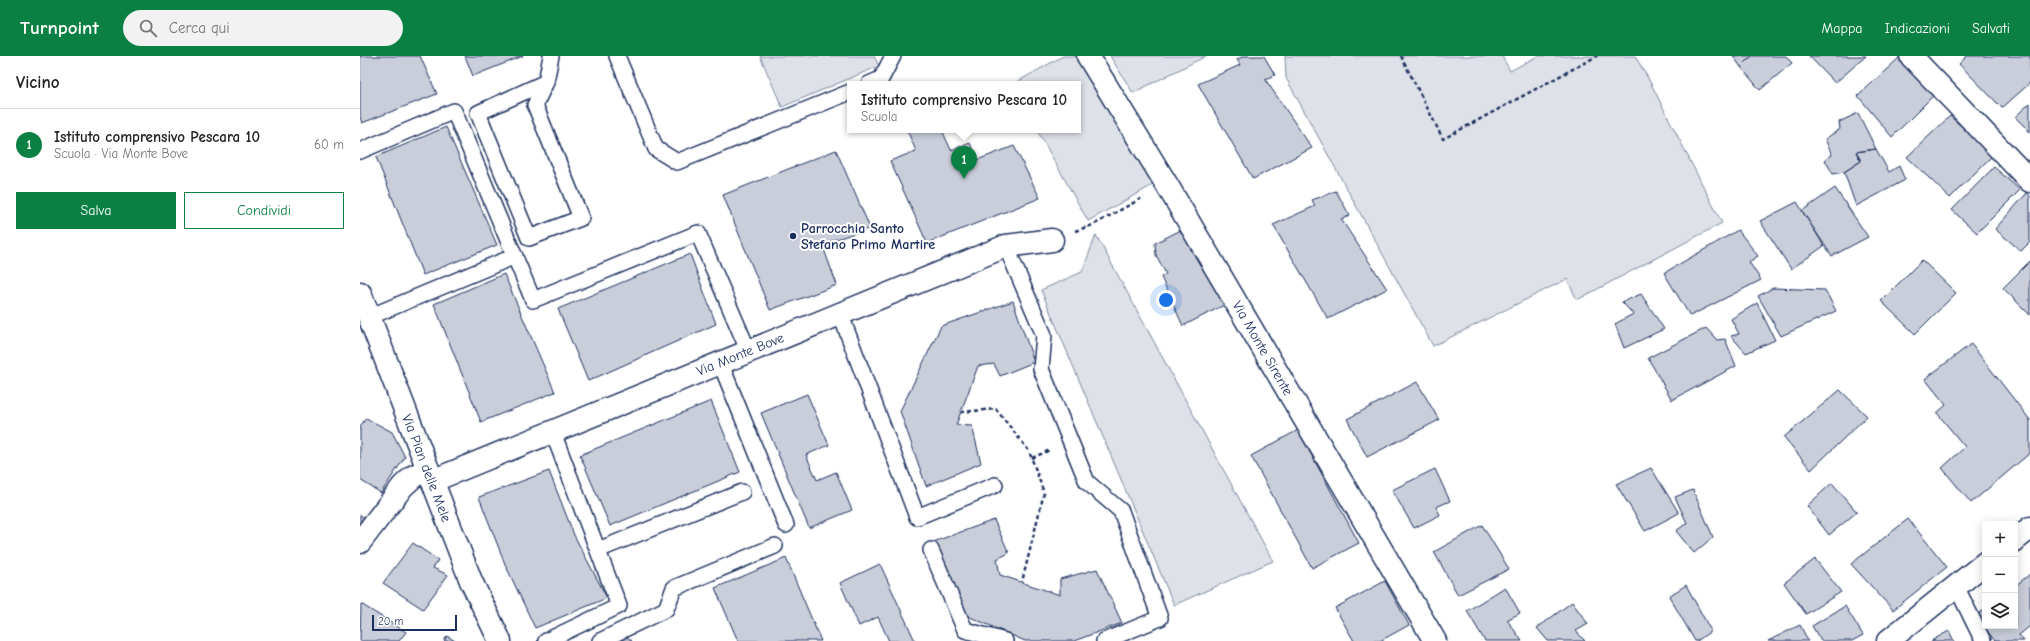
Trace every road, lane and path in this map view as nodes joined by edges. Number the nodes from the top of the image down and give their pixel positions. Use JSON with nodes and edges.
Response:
{"nodes":[{"id":1,"x":551,"y":56,"type":"edge"},
{"id":2,"x":617,"y":56,"type":"edge"},
{"id":3,"x":893,"y":56,"type":"edge"},
{"id":4,"x":1088,"y":56,"type":"edge"},
{"id":5,"x":1401,"y":56,"type":"edge"},
{"id":6,"x":1597,"y":56,"type":"edge"},
{"id":7,"x":1911,"y":56,"type":"edge"},
{"id":8,"x":876,"y":81,"type":"edge"},
{"id":9,"x":546,"y":82,"type":"junction"},
{"id":10,"x":847,"y":93,"type":"edge"},
{"id":11,"x":360,"y":151,"type":"edge"},
{"id":12,"x":2030,"y":181,"type":"edge"},
{"id":13,"x":1167,"y":185,"type":"junction"},
{"id":14,"x":1052,"y":240,"type":"joint"},
{"id":15,"x":1006,"y":246,"type":"junction"},
{"id":16,"x":515,"y":256,"type":"junction"},
{"id":17,"x":360,"y":293,"type":"edge"},
{"id":18,"x":840,"y":313,"type":"junction"},
{"id":19,"x":369,"y":317,"type":"junction"},
{"id":20,"x":748,"y":350,"type":"junction"},
{"id":21,"x":720,"y":362,"type":"junction"},
{"id":22,"x":961,"y":412,"type":"dead end"},
{"id":23,"x":552,"y":430,"type":"junction"},
{"id":24,"x":430,"y":475,"type":"junction"},
{"id":25,"x":995,"y":485,"type":"dead end"},
{"id":26,"x":742,"y":492,"type":"dead end"},
{"id":27,"x":786,"y":525,"type":"dead end"},
{"id":28,"x":2030,"y":528,"type":"edge"},
{"id":29,"x":2018,"y":538,"type":"edge"},
{"id":30,"x":360,"y":542,"type":"edge"},
{"id":31,"x":775,"y":546,"type":"dead end"},
{"id":32,"x":598,"y":550,"type":"junction"},
{"id":33,"x":931,"y":550,"type":"dead end"},
{"id":34,"x":1982,"y":565,"type":"edge"},
{"id":35,"x":1022,"y":582,"type":"dead end"},
{"id":36,"x":1956,"y":586,"type":"junction"},
{"id":37,"x":500,"y":641,"type":"edge"},
{"id":38,"x":546,"y":641,"type":"edge"},
{"id":39,"x":600,"y":641,"type":"edge"},
{"id":40,"x":1005,"y":641,"type":"edge"},
{"id":41,"x":1104,"y":641,"type":"edge"},
{"id":42,"x":1435,"y":641,"type":"edge"},
{"id":43,"x":1888,"y":641,"type":"edge"},
{"id":44,"x":1983,"y":641,"type":"edge"}],
"edges":[{"from":1,"to":9,"type":"lane"},
{"from":2,"to":10,"type":"lane"},
{"from":3,"to":8,"type":"lane"},
{"from":4,"to":13,"type":"street","name":"Via Monte Sirente"},
{"from":5,"to":6,"type":"path"},
{"from":7,"to":12,"type":"street"},
{"from":9,"to":9,"type":"lane"},
{"from":11,"to":16,"type":"lane"},
{"from":13,"to":14,"type":"path"},
{"from":13,"to":42,"type":"street","name":"Via Monte Sirente"},
{"from":14,"to":15,"type":"street","name":"Via Monte Bove"},
{"from":15,"to":18,"type":"street","name":"Via Monte Bove"},
{"from":15,"to":41,"type":"lane"},
{"from":16,"to":19,"type":"lane"},
{"from":16,"to":20,"type":"lane"},
{"from":17,"to":19,"type":"street","name":"Via Pian delle Mele"},
{"from":18,"to":20,"type":"street","name":"Via Monte Bove"},
{"from":18,"to":25,"type":"lane"},
{"from":19,"to":24,"type":"street","name":"Via Pian delle Mele"},
{"from":20,"to":21,"type":"street","name":"Via Monte Bove"},
{"from":21,"to":23,"type":"street","name":"Via Monte Bove"},
{"from":21,"to":27,"type":"lane"},
{"from":22,"to":35,"type":"path"},
{"from":23,"to":24,"type":"street","name":"Via Monte Bove"},
{"from":23,"to":32,"type":"lane"},
{"from":24,"to":30,"type":"street","name":"Via Monte Bove"},
{"from":24,"to":37,"type":"street","name":"Via Pian delle Mele"},
{"from":26,"to":32,"type":"lane"},
{"from":28,"to":29,"type":"street"},
{"from":31,"to":39,"type":"lane"},
{"from":32,"to":38,"type":"lane"},
{"from":33,"to":40,"type":"lane"},
{"from":34,"to":36,"type":"street"},
{"from":36,"to":43,"type":"street"},
{"from":36,"to":44,"type":"lane"}]}
